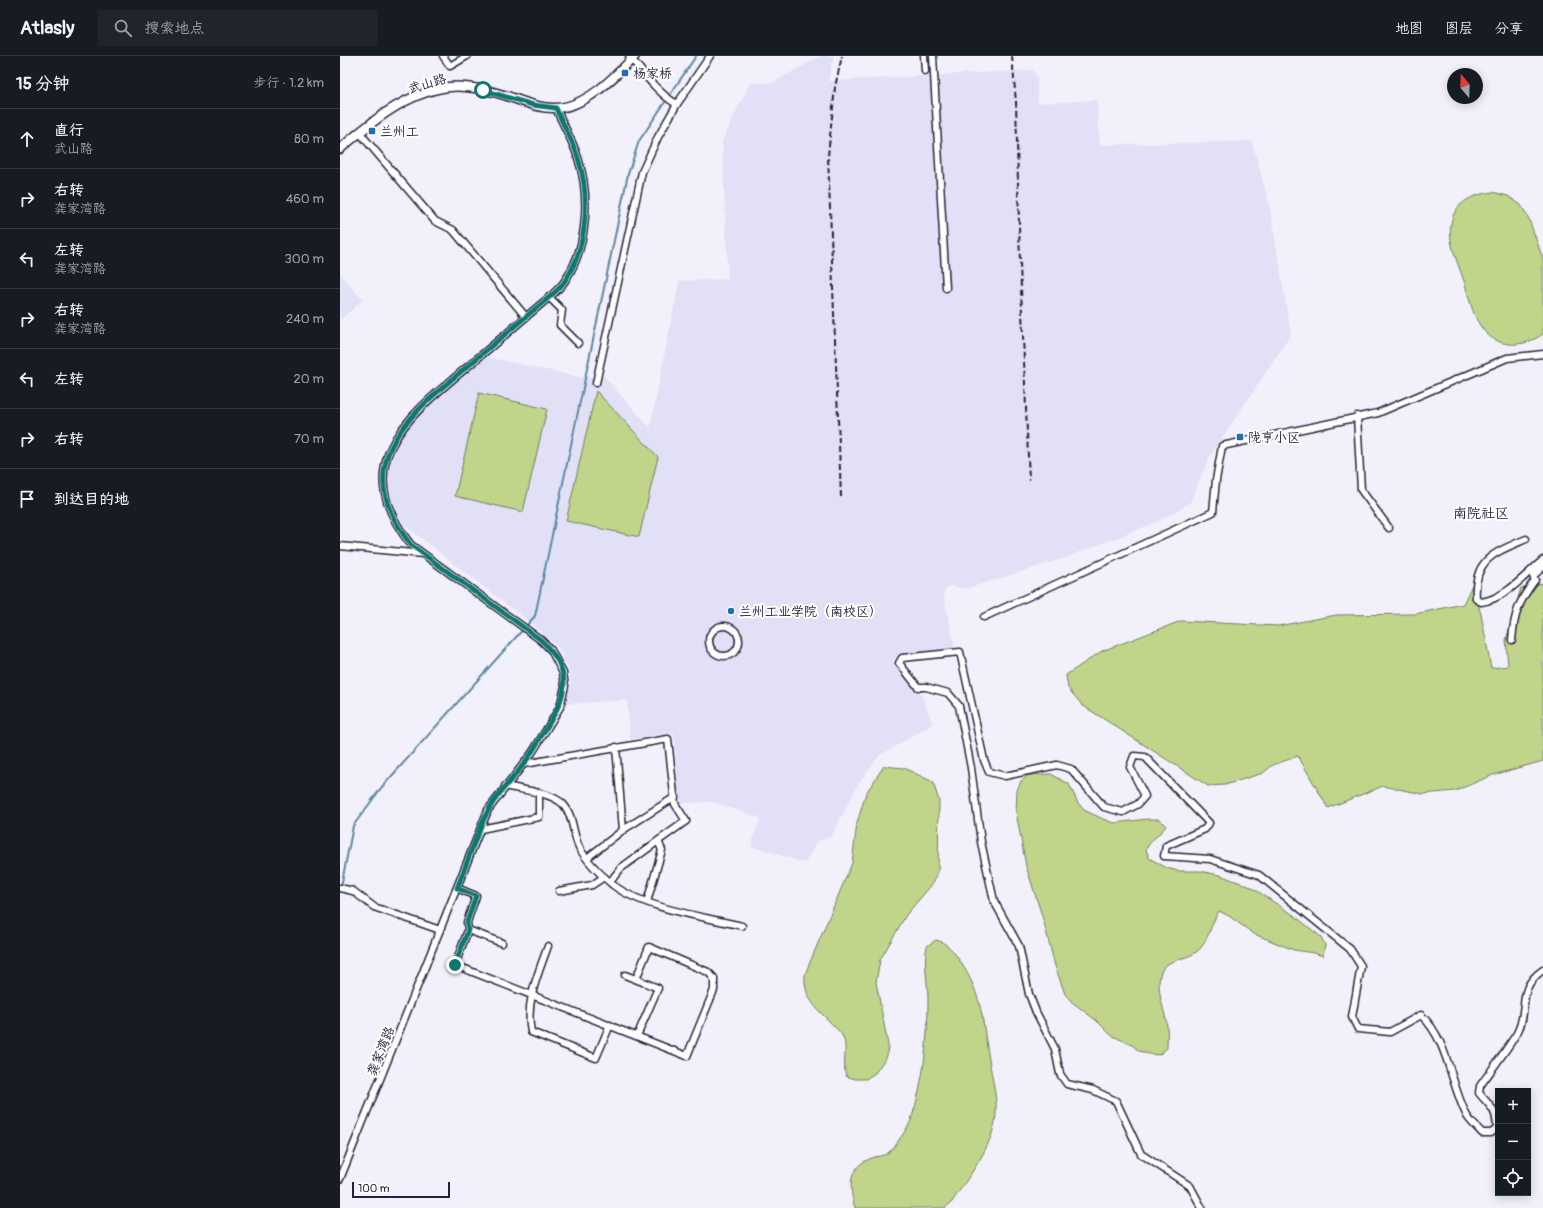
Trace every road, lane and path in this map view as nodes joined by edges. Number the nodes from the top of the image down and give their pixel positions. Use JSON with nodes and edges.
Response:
{"nodes":[{"id":1,"x":443,"y":56,"type":"edge"},
{"id":2,"x":467,"y":56,"type":"edge"},
{"id":3,"x":710,"y":56,"type":"edge"},
{"id":4,"x":924,"y":56,"type":"edge"},
{"id":5,"x":933,"y":56,"type":"edge"},
{"id":6,"x":632,"y":57,"type":"edge"},
{"id":7,"x":925,"y":71,"type":"dead end"},
{"id":8,"x":675,"y":102,"type":"junction"},
{"id":9,"x":556,"y":108,"type":"junction"},
{"id":10,"x":359,"y":132,"type":"junction"},
{"id":11,"x":340,"y":149,"type":"edge"},
{"id":12,"x":946,"y":288,"type":"dead end"},
{"id":13,"x":549,"y":297,"type":"junction"},
{"id":14,"x":526,"y":317,"type":"junction"},
{"id":15,"x":578,"y":343,"type":"dead end"},
{"id":16,"x":1543,"y":354,"type":"edge"},
{"id":17,"x":596,"y":383,"type":"dead end"},
{"id":18,"x":1357,"y":416,"type":"junction"},
{"id":19,"x":1389,"y":528,"type":"dead end"},
{"id":20,"x":1526,"y":539,"type":"dead end"},
{"id":21,"x":340,"y":546,"type":"edge"},
{"id":22,"x":424,"y":554,"type":"junction"},
{"id":23,"x":1543,"y":560,"type":"edge"},
{"id":24,"x":1543,"y":567,"type":"edge"},
{"id":25,"x":984,"y":617,"type":"dead end"},
{"id":26,"x":1512,"y":640,"type":"dead end"},
{"id":27,"x":714,"y":653,"type":"joint"},
{"id":28,"x":616,"y":747,"type":"junction"},
{"id":29,"x":524,"y":764,"type":"junction"},
{"id":30,"x":505,"y":786,"type":"junction"},
{"id":31,"x":539,"y":793,"type":"junction"},
{"id":32,"x":675,"y":797,"type":"junction"},
{"id":33,"x":481,"y":829,"type":"junction"},
{"id":34,"x":623,"y":830,"type":"junction"},
{"id":35,"x":658,"y":841,"type":"junction"},
{"id":36,"x":587,"y":858,"type":"junction"},
{"id":37,"x":604,"y":877,"type":"junction"},
{"id":38,"x":610,"y":882,"type":"junction"},
{"id":39,"x":340,"y":888,"type":"edge"},
{"id":40,"x":457,"y":888,"type":"junction"},
{"id":41,"x":559,"y":891,"type":"dead end"},
{"id":42,"x":647,"y":902,"type":"junction"},
{"id":43,"x":742,"y":926,"type":"dead end"},
{"id":44,"x":440,"y":930,"type":"junction"},
{"id":45,"x":468,"y":930,"type":"junction"},
{"id":46,"x":502,"y":943,"type":"dead end"},
{"id":47,"x":548,"y":946,"type":"dead end"},
{"id":48,"x":1543,"y":970,"type":"edge"},
{"id":49,"x":625,"y":975,"type":"dead end"},
{"id":50,"x":636,"y":979,"type":"junction"},
{"id":51,"x":532,"y":994,"type":"junction"},
{"id":52,"x":610,"y":1025,"type":"junction"},
{"id":53,"x":636,"y":1036,"type":"junction"},
{"id":54,"x":340,"y":1179,"type":"edge"},
{"id":55,"x":1202,"y":1208,"type":"edge"}],
"edges":[{"from":1,"to":2,"type":"street"},
{"from":3,"to":8,"type":"street"},
{"from":4,"to":7,"type":"street"},
{"from":5,"to":12,"type":"street"},
{"from":6,"to":8,"type":"street"},
{"from":6,"to":9,"type":"main road","name":"武山路"},
{"from":8,"to":17,"type":"street"},
{"from":9,"to":10,"type":"main road","name":"武山路"},
{"from":9,"to":13,"type":"street","name":"龚家湾路"},
{"from":10,"to":11,"type":"main road","name":"武山路"},
{"from":10,"to":14,"type":"street"},
{"from":13,"to":14,"type":"street","name":"龚家湾路"},
{"from":13,"to":15,"type":"street"},
{"from":14,"to":22,"type":"street","name":"龚家湾路"},
{"from":16,"to":18,"type":"street"},
{"from":18,"to":19,"type":"street"},
{"from":18,"to":25,"type":"street"},
{"from":20,"to":23,"type":"street"},
{"from":21,"to":22,"type":"street"},
{"from":22,"to":29,"type":"street","name":"龚家湾路"},
{"from":24,"to":26,"type":"street"},
{"from":27,"to":27,"type":"street"},
{"from":28,"to":29,"type":"street"},
{"from":28,"to":32,"type":"street"},
{"from":28,"to":34,"type":"street"},
{"from":29,"to":30,"type":"street","name":"龚家湾路"},
{"from":30,"to":31,"type":"street"},
{"from":30,"to":33,"type":"street","name":"龚家湾路"},
{"from":31,"to":33,"type":"street"},
{"from":31,"to":36,"type":"street"},
{"from":32,"to":34,"type":"street"},
{"from":32,"to":35,"type":"street"},
{"from":33,"to":40,"type":"street","name":"龚家湾路"},
{"from":34,"to":36,"type":"street"},
{"from":35,"to":38,"type":"street"},
{"from":35,"to":42,"type":"street"},
{"from":36,"to":37,"type":"street"},
{"from":37,"to":38,"type":"street"},
{"from":37,"to":41,"type":"street"},
{"from":38,"to":42,"type":"street"},
{"from":39,"to":44,"type":"street"},
{"from":40,"to":44,"type":"street","name":"龚家湾路"},
{"from":40,"to":45,"type":"street"},
{"from":42,"to":43,"type":"street"},
{"from":44,"to":54,"type":"street","name":"龚家湾路"},
{"from":45,"to":46,"type":"street"},
{"from":45,"to":51,"type":"street"},
{"from":47,"to":51,"type":"street"},
{"from":48,"to":55,"type":"street"},
{"from":49,"to":50,"type":"street"},
{"from":50,"to":53,"type":"street"},
{"from":50,"to":53,"type":"street"},
{"from":51,"to":52,"type":"street"},
{"from":51,"to":52,"type":"street"},
{"from":52,"to":53,"type":"street"}]}
